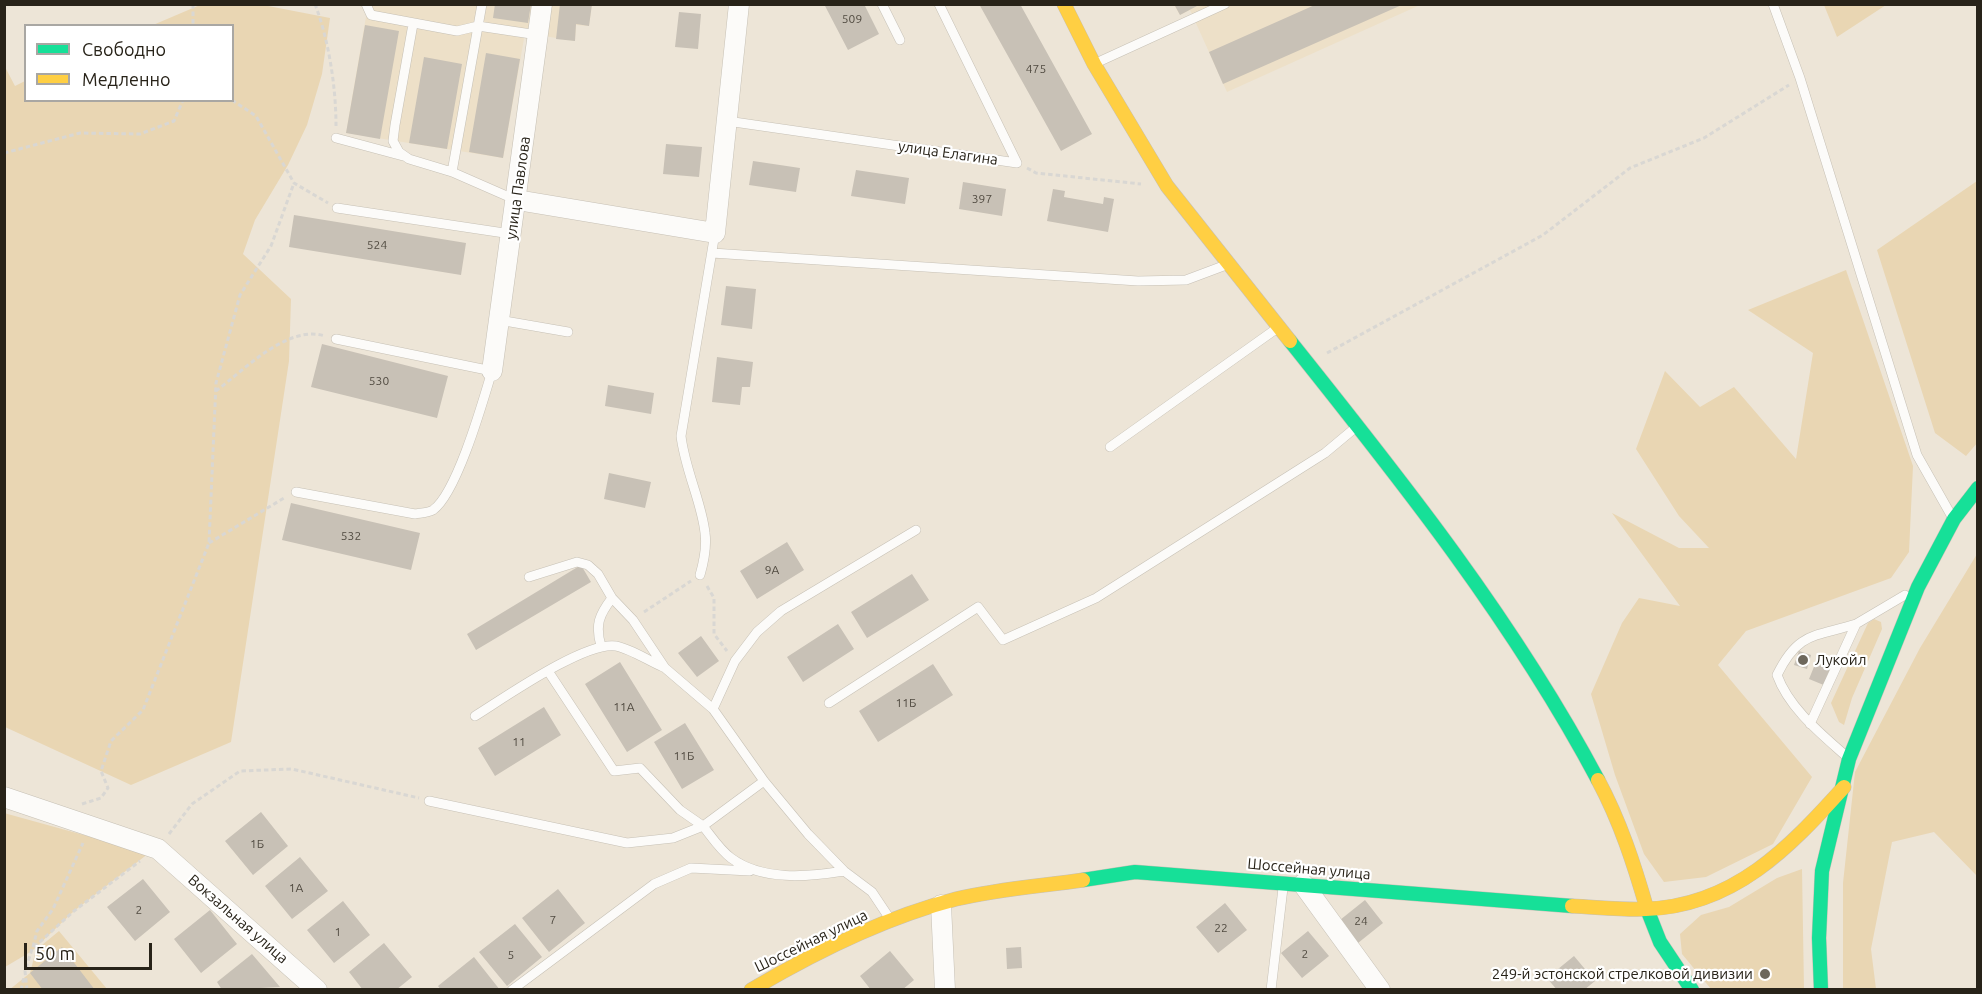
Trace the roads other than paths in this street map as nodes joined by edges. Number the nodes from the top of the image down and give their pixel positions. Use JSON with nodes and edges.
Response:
{"nodes":[{"id":1,"x":366,"y":4,"type":"edge"},
{"id":2,"x":482,"y":4,"type":"edge"},
{"id":3,"x":542,"y":4,"type":"edge"},
{"id":4,"x":739,"y":4,"type":"edge"},
{"id":5,"x":882,"y":4,"type":"edge"},
{"id":6,"x":939,"y":4,"type":"edge"},
{"id":7,"x":1064,"y":4,"type":"edge"},
{"id":8,"x":1225,"y":4,"type":"edge"},
{"id":9,"x":1773,"y":4,"type":"edge"},
{"id":10,"x":413,"y":24,"type":"junction"},
{"id":11,"x":478,"y":26,"type":"junction"},
{"id":12,"x":538,"y":35,"type":"junction"},
{"id":13,"x":900,"y":40,"type":"dead end"},
{"id":14,"x":1094,"y":64,"type":"junction"},
{"id":15,"x":727,"y":121,"type":"junction"},
{"id":16,"x":336,"y":138,"type":"road end"},
{"id":17,"x":406,"y":157,"type":"junction"},
{"id":18,"x":452,"y":172,"type":"junction"},
{"id":19,"x":517,"y":200,"type":"junction"},
{"id":20,"x":337,"y":208,"type":"road end"},
{"id":21,"x":511,"y":234,"type":"junction"},
{"id":22,"x":714,"y":243,"type":"junction"},
{"id":23,"x":1228,"y":264,"type":"junction"},
{"id":24,"x":499,"y":320,"type":"junction"},
{"id":25,"x":1278,"y":327,"type":"junction"},
{"id":26,"x":568,"y":332,"type":"dead end"},
{"id":27,"x":336,"y":339,"type":"road end"},
{"id":28,"x":492,"y":371,"type":"junction"},
{"id":29,"x":1358,"y":426,"type":"junction"},
{"id":30,"x":1110,"y":447,"type":"dead end"},
{"id":31,"x":1977,"y":488,"type":"edge"},
{"id":32,"x":296,"y":492,"type":"road end"},
{"id":33,"x":1954,"y":519,"type":"junction"},
{"id":34,"x":916,"y":531,"type":"dead end"},
{"id":35,"x":700,"y":575,"type":"road end"},
{"id":36,"x":529,"y":577,"type":"dead end"},
{"id":37,"x":1918,"y":587,"type":"junction"},
{"id":38,"x":612,"y":598,"type":"junction"},
{"id":39,"x":1856,"y":624,"type":"junction"},
{"id":40,"x":601,"y":646,"type":"junction"},
{"id":41,"x":665,"y":668,"type":"junction"},
{"id":42,"x":548,"y":671,"type":"junction"},
{"id":43,"x":829,"y":703,"type":"dead end"},
{"id":44,"x":713,"y":709,"type":"junction"},
{"id":45,"x":475,"y":716,"type":"dead end"},
{"id":46,"x":1810,"y":724,"type":"junction"},
{"id":47,"x":1849,"y":759,"type":"junction"},
{"id":48,"x":764,"y":782,"type":"junction"},
{"id":49,"x":1844,"y":787,"type":"junction"},
{"id":50,"x":4,"y":797,"type":"edge"},
{"id":51,"x":429,"y":801,"type":"road end"},
{"id":52,"x":703,"y":826,"type":"junction"},
{"id":53,"x":752,"y":871,"type":"junction"},
{"id":54,"x":844,"y":871,"type":"junction"},
{"id":55,"x":1294,"y":884,"type":"junction"},
{"id":56,"x":941,"y":904,"type":"junction"},
{"id":57,"x":1647,"y":909,"type":"junction"},
{"id":58,"x":891,"y":920,"type":"junction"},
{"id":59,"x":317,"y":990,"type":"edge"},
{"id":60,"x":512,"y":990,"type":"edge"},
{"id":61,"x":751,"y":990,"type":"edge"},
{"id":62,"x":945,"y":990,"type":"edge"},
{"id":63,"x":1271,"y":990,"type":"edge"},
{"id":64,"x":1380,"y":990,"type":"edge"},
{"id":65,"x":1692,"y":990,"type":"edge"},
{"id":66,"x":1821,"y":990,"type":"edge"}],
"edges":[{"from":1,"to":10,"type":"lane"},
{"from":2,"to":11,"type":"lane"},
{"from":3,"to":12,"type":"street","name":"улица Павлова"},
{"from":4,"to":15,"type":"street"},
{"from":5,"to":13,"type":"lane"},
{"from":6,"to":15,"type":"lane","name":"улица Елагина"},
{"from":7,"to":14,"type":"main road"},
{"from":8,"to":14,"type":"lane"},
{"from":9,"to":33,"type":"lane"},
{"from":10,"to":11,"type":"lane"},
{"from":10,"to":17,"type":"lane"},
{"from":11,"to":12,"type":"lane"},
{"from":11,"to":18,"type":"lane"},
{"from":12,"to":19,"type":"street","name":"улица Павлова"},
{"from":14,"to":23,"type":"main road"},
{"from":15,"to":22,"type":"street"},
{"from":16,"to":17,"type":"lane"},
{"from":17,"to":18,"type":"lane"},
{"from":18,"to":19,"type":"lane"},
{"from":19,"to":21,"type":"street","name":"улица Павлова"},
{"from":19,"to":22,"type":"street"},
{"from":20,"to":21,"type":"lane"},
{"from":21,"to":24,"type":"street","name":"улица Павлова"},
{"from":22,"to":23,"type":"lane"},
{"from":22,"to":35,"type":"lane"},
{"from":23,"to":25,"type":"main road"},
{"from":24,"to":26,"type":"lane"},
{"from":24,"to":28,"type":"street","name":"улица Павлова"},
{"from":25,"to":29,"type":"main road"},
{"from":25,"to":30,"type":"lane"},
{"from":27,"to":28,"type":"lane"},
{"from":28,"to":32,"type":"lane"},
{"from":29,"to":43,"type":"lane"},
{"from":29,"to":57,"type":"main road"},
{"from":31,"to":33,"type":"main road"},
{"from":33,"to":37,"type":"main road"},
{"from":34,"to":44,"type":"lane"},
{"from":36,"to":38,"type":"lane"},
{"from":37,"to":39,"type":"lane"},
{"from":37,"to":47,"type":"main road"},
{"from":38,"to":40,"type":"lane"},
{"from":38,"to":41,"type":"lane"},
{"from":39,"to":46,"type":"lane"},
{"from":39,"to":46,"type":"lane"},
{"from":40,"to":41,"type":"lane"},
{"from":40,"to":42,"type":"lane"},
{"from":41,"to":44,"type":"lane"},
{"from":42,"to":45,"type":"lane"},
{"from":42,"to":52,"type":"lane"},
{"from":44,"to":48,"type":"lane"},
{"from":46,"to":47,"type":"lane"},
{"from":47,"to":49,"type":"main road"},
{"from":48,"to":52,"type":"lane"},
{"from":48,"to":54,"type":"lane"},
{"from":49,"to":57,"type":"main road","name":"Шоссейная улица"},
{"from":49,"to":66,"type":"main road"},
{"from":50,"to":59,"type":"street","name":"Вокзальная улица"},
{"from":51,"to":52,"type":"lane"},
{"from":52,"to":53,"type":"lane"},
{"from":53,"to":54,"type":"lane"},
{"from":53,"to":60,"type":"lane"},
{"from":54,"to":58,"type":"lane"},
{"from":55,"to":56,"type":"main road","name":"Шоссейная улица"},
{"from":55,"to":57,"type":"main road","name":"Шоссейная улица"},
{"from":55,"to":63,"type":"lane"},
{"from":55,"to":64,"type":"street"},
{"from":56,"to":58,"type":"main road","name":"Шоссейная улица"},
{"from":56,"to":62,"type":"street"},
{"from":57,"to":65,"type":"main road"},
{"from":58,"to":61,"type":"main road","name":"Шоссейная улица"}]}
